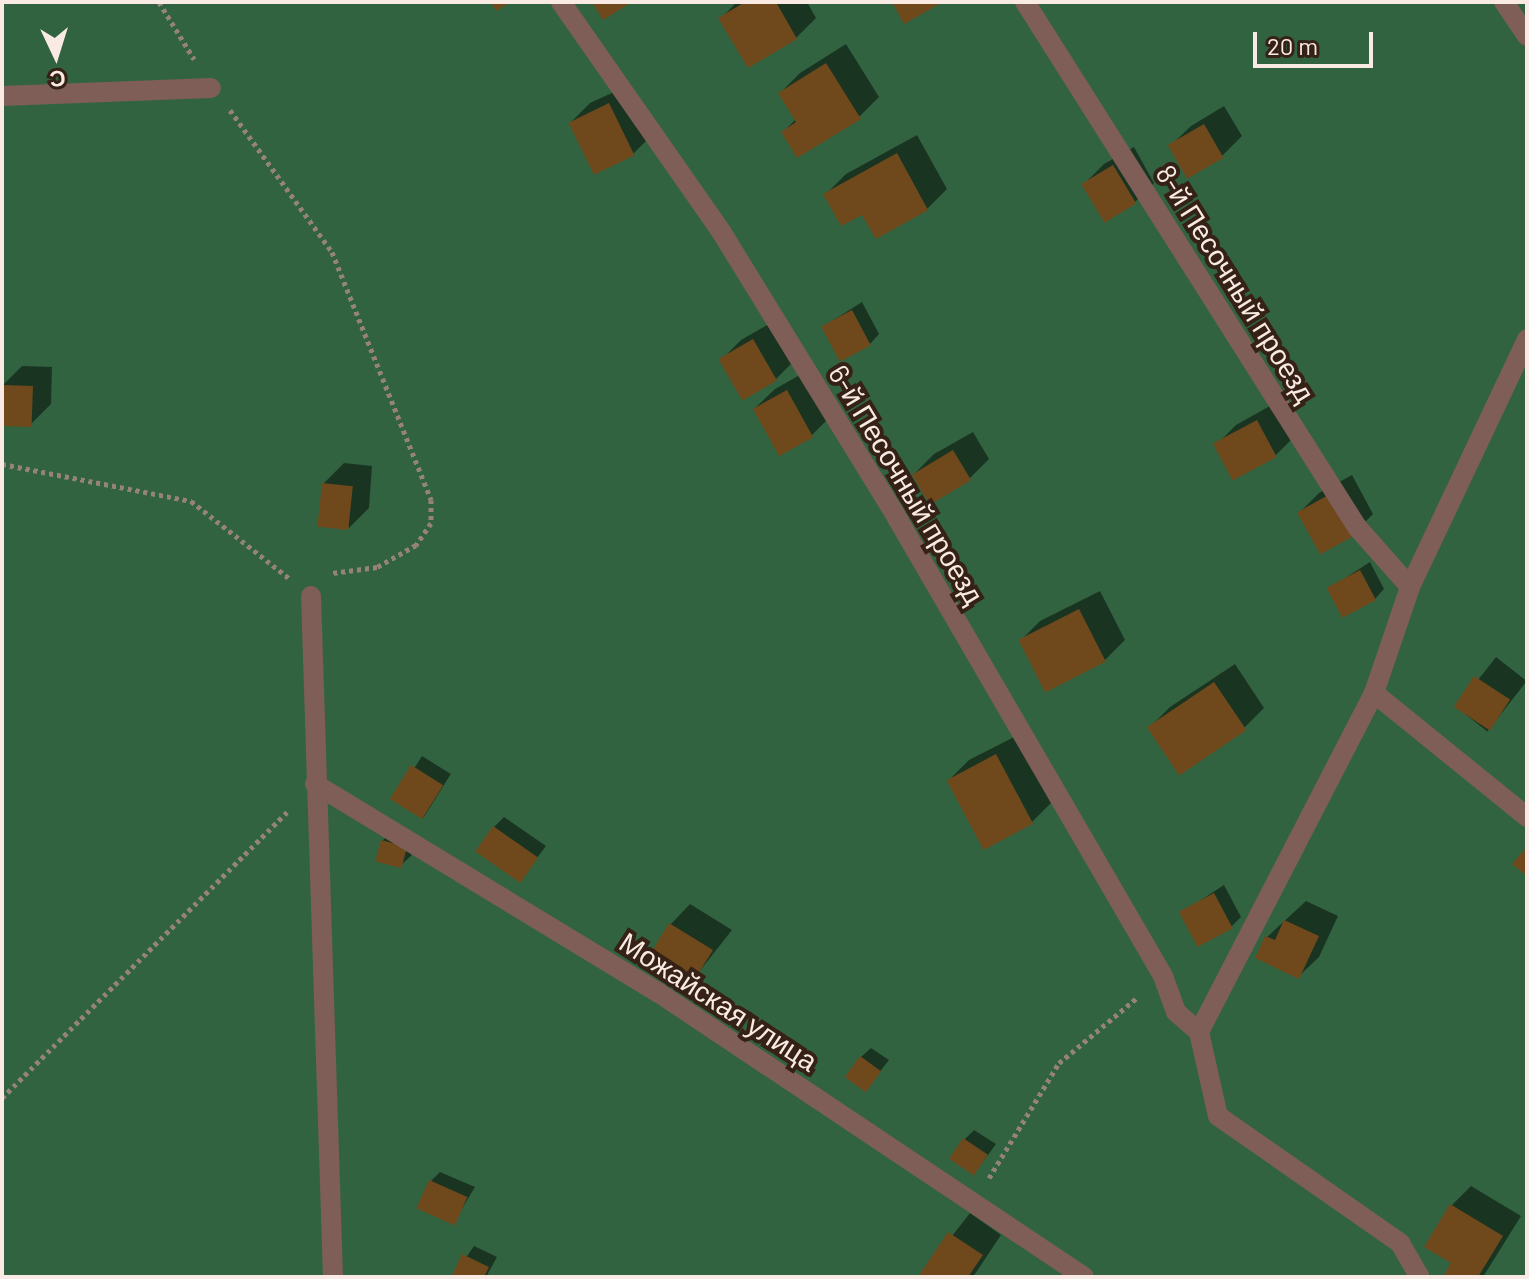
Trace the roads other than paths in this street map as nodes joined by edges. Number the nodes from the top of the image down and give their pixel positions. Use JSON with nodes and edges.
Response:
{"nodes":[{"id":1,"x":561,"y":2,"type":"edge"},
{"id":2,"x":1025,"y":2,"type":"edge"},
{"id":3,"x":1504,"y":2,"type":"edge"},
{"id":4,"x":1527,"y":36,"type":"edge"},
{"id":5,"x":211,"y":88,"type":"road end"},
{"id":6,"x":2,"y":96,"type":"edge"},
{"id":7,"x":1527,"y":339,"type":"edge"},
{"id":8,"x":1410,"y":587,"type":"junction"},
{"id":9,"x":311,"y":596,"type":"road end"},
{"id":10,"x":1374,"y":693,"type":"junction"},
{"id":11,"x":315,"y":784,"type":"junction"},
{"id":12,"x":1527,"y":817,"type":"edge"},
{"id":13,"x":1199,"y":1032,"type":"junction"},
{"id":14,"x":333,"y":1277,"type":"edge"},
{"id":15,"x":1084,"y":1277,"type":"edge"},
{"id":16,"x":1420,"y":1277,"type":"edge"}],
"edges":[{"from":1,"to":13,"type":"lane","name":"6-й Песочный проезд"},
{"from":2,"to":8,"type":"lane","name":"8-й Песочный проезд"},
{"from":3,"to":4,"type":"lane"},
{"from":5,"to":6,"type":"lane"},
{"from":7,"to":8,"type":"lane"},
{"from":8,"to":10,"type":"lane"},
{"from":9,"to":11,"type":"lane"},
{"from":10,"to":12,"type":"lane"},
{"from":10,"to":13,"type":"lane"},
{"from":11,"to":14,"type":"lane"},
{"from":11,"to":15,"type":"lane","name":"Можайская улица"},
{"from":13,"to":16,"type":"lane"}]}
